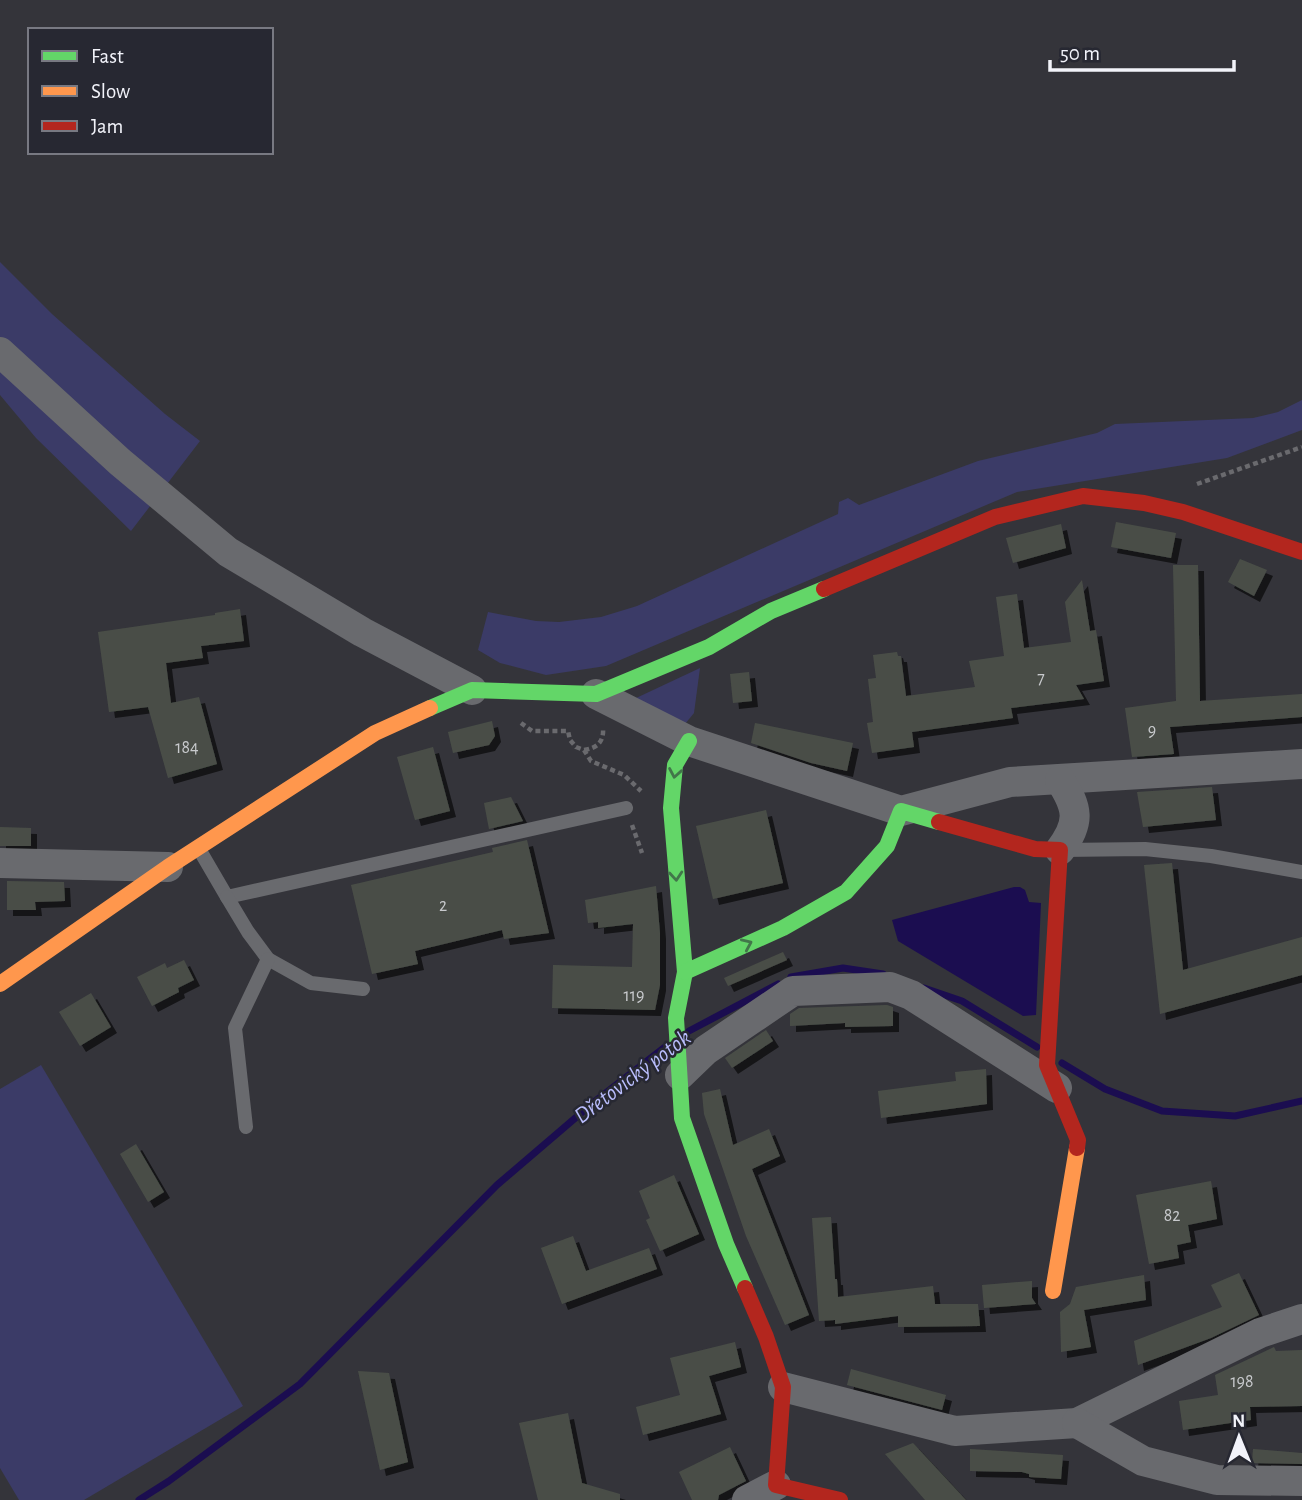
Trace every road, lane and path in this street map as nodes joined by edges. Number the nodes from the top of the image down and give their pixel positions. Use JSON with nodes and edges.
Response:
{"nodes":[{"id":1,"x":0,"y":352,"type":"edge"},
{"id":2,"x":1302,"y":447,"type":"edge"},
{"id":3,"x":1192,"y":485,"type":"dead end"},
{"id":4,"x":1302,"y":552,"type":"edge"},
{"id":5,"x":472,"y":690,"type":"junction"},
{"id":6,"x":597,"y":707,"type":"junction"},
{"id":7,"x":518,"y":720,"type":"dead end"},
{"id":8,"x":570,"y":723,"type":"dead end"},
{"id":9,"x":568,"y":731,"type":"junction"},
{"id":10,"x":689,"y":741,"type":"junction"},
{"id":11,"x":584,"y":750,"type":"junction"},
{"id":12,"x":1302,"y":764,"type":"edge"},
{"id":13,"x":1060,"y":780,"type":"junction"},
{"id":14,"x":626,"y":808,"type":"joint"},
{"id":15,"x":671,"y":808,"type":"junction"},
{"id":16,"x":901,"y":811,"type":"junction"},
{"id":17,"x":198,"y":848,"type":"junction"},
{"id":18,"x":1060,"y":850,"type":"junction"},
{"id":19,"x":651,"y":853,"type":"dead end"},
{"id":20,"x":0,"y":863,"type":"edge"},
{"id":21,"x":168,"y":867,"type":"junction"},
{"id":22,"x":1302,"y":872,"type":"edge"},
{"id":23,"x":227,"y":897,"type":"junction"},
{"id":24,"x":268,"y":959,"type":"junction"},
{"id":25,"x":685,"y":972,"type":"junction"},
{"id":26,"x":0,"y":984,"type":"edge"},
{"id":27,"x":363,"y":989,"type":"dead end"},
{"id":28,"x":679,"y":1064,"type":"junction"},
{"id":29,"x":1057,"y":1088,"type":"junction"},
{"id":30,"x":246,"y":1127,"type":"dead end"},
{"id":31,"x":1053,"y":1290,"type":"dead end"},
{"id":32,"x":1302,"y":1319,"type":"edge"},
{"id":33,"x":783,"y":1387,"type":"junction"},
{"id":34,"x":1077,"y":1423,"type":"junction"},
{"id":35,"x":1302,"y":1481,"type":"edge"},
{"id":36,"x":775,"y":1492,"type":"edge"},
{"id":37,"x":747,"y":1500,"type":"edge"},
{"id":38,"x":840,"y":1500,"type":"edge"}],
"edges":[{"from":1,"to":5,"type":"street"},
{"from":2,"to":3,"type":"path"},
{"from":4,"to":6,"type":"street"},
{"from":5,"to":6,"type":"street"},
{"from":5,"to":17,"type":"street"},
{"from":6,"to":10,"type":"street"},
{"from":6,"to":11,"type":"path"},
{"from":7,"to":9,"type":"path"},
{"from":8,"to":9,"type":"path"},
{"from":9,"to":11,"type":"path"},
{"from":10,"to":15,"type":"street","one_way":true},
{"from":10,"to":16,"type":"street"},
{"from":11,"to":15,"type":"path"},
{"from":12,"to":13,"type":"street"},
{"from":13,"to":16,"type":"street"},
{"from":13,"to":18,"type":"street"},
{"from":14,"to":19,"type":"path"},
{"from":14,"to":23,"type":"lane"},
{"from":15,"to":25,"type":"street","one_way":true},
{"from":16,"to":18,"type":"street"},
{"from":25,"to":16,"type":"street","one_way":true},
{"from":17,"to":21,"type":"street"},
{"from":17,"to":23,"type":"lane"},
{"from":18,"to":22,"type":"lane"},
{"from":18,"to":29,"type":"street"},
{"from":20,"to":21,"type":"street"},
{"from":21,"to":26,"type":"street"},
{"from":23,"to":24,"type":"lane"},
{"from":24,"to":27,"type":"lane"},
{"from":24,"to":30,"type":"lane"},
{"from":25,"to":28,"type":"street"},
{"from":28,"to":29,"type":"street"},
{"from":28,"to":33,"type":"street"},
{"from":29,"to":31,"type":"street"},
{"from":32,"to":34,"type":"street"},
{"from":33,"to":34,"type":"street"},
{"from":33,"to":36,"type":"street"},
{"from":34,"to":35,"type":"street"},
{"from":36,"to":37,"type":"street"},
{"from":36,"to":38,"type":"street"}]}
